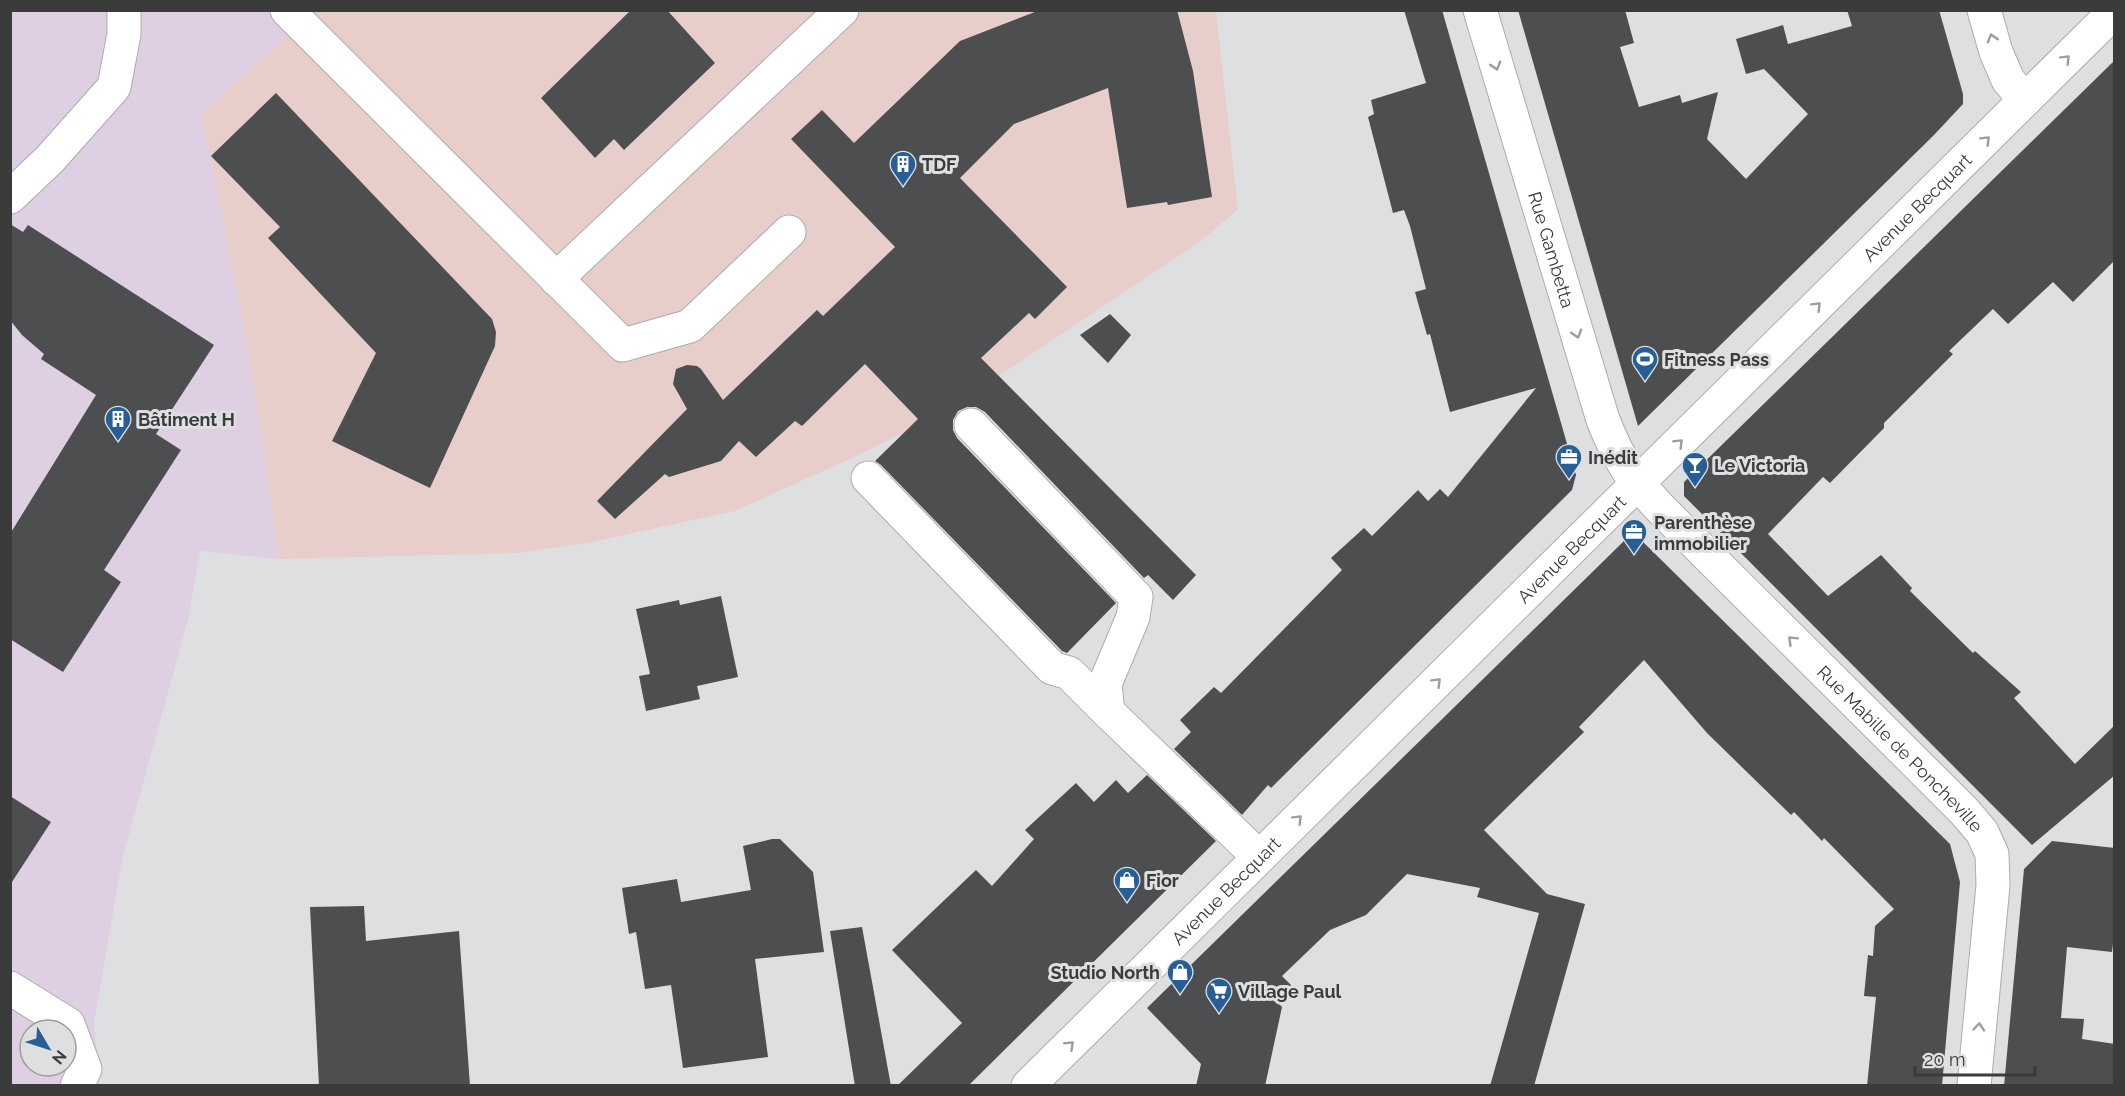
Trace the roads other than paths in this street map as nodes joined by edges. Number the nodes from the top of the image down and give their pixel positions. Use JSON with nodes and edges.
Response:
{"nodes":[{"id":1,"x":124,"y":10,"type":"edge"},
{"id":2,"x":287,"y":10,"type":"edge"},
{"id":3,"x":842,"y":10,"type":"edge"},
{"id":4,"x":1479,"y":10,"type":"edge"},
{"id":5,"x":1984,"y":10,"type":"edge"},
{"id":6,"x":2115,"y":12,"type":"edge"},
{"id":7,"x":2025,"y":100,"type":"junction"},
{"id":8,"x":10,"y":197,"type":"edge"},
{"id":9,"x":789,"y":232,"type":"dead end"},
{"id":10,"x":556,"y":279,"type":"junction"},
{"id":11,"x":971,"y":425,"type":"dead end"},
{"id":12,"x":868,"y":478,"type":"dead end"},
{"id":13,"x":1637,"y":484,"type":"junction"},
{"id":14,"x":1108,"y":712,"type":"junction"},
{"id":15,"x":1258,"y":857,"type":"junction"},
{"id":16,"x":10,"y":988,"type":"edge"},
{"id":17,"x":77,"y":1086,"type":"edge"},
{"id":18,"x":1028,"y":1086,"type":"edge"},
{"id":19,"x":1974,"y":1086,"type":"edge"}],
"edges":[{"from":1,"to":8,"type":"street"},
{"from":2,"to":10,"type":"street"},
{"from":3,"to":10,"type":"street"},
{"from":4,"to":13,"type":"street","name":"Rue Gambetta","one_way":true},
{"from":7,"to":5,"type":"street","one_way":true},
{"from":7,"to":6,"type":"street","name":"Avenue Becquart","one_way":true},
{"from":13,"to":7,"type":"street","name":"Avenue Becquart","one_way":true},
{"from":9,"to":10,"type":"street"},
{"from":11,"to":14,"type":"street"},
{"from":12,"to":14,"type":"street"},
{"from":15,"to":13,"type":"street","name":"Avenue Becquart","one_way":true},
{"from":19,"to":13,"type":"street","name":"Rue Mabille de Poncheville","one_way":true},
{"from":14,"to":15,"type":"street"},
{"from":18,"to":15,"type":"street","name":"Avenue Becquart","one_way":true},
{"from":16,"to":17,"type":"street"}]}
